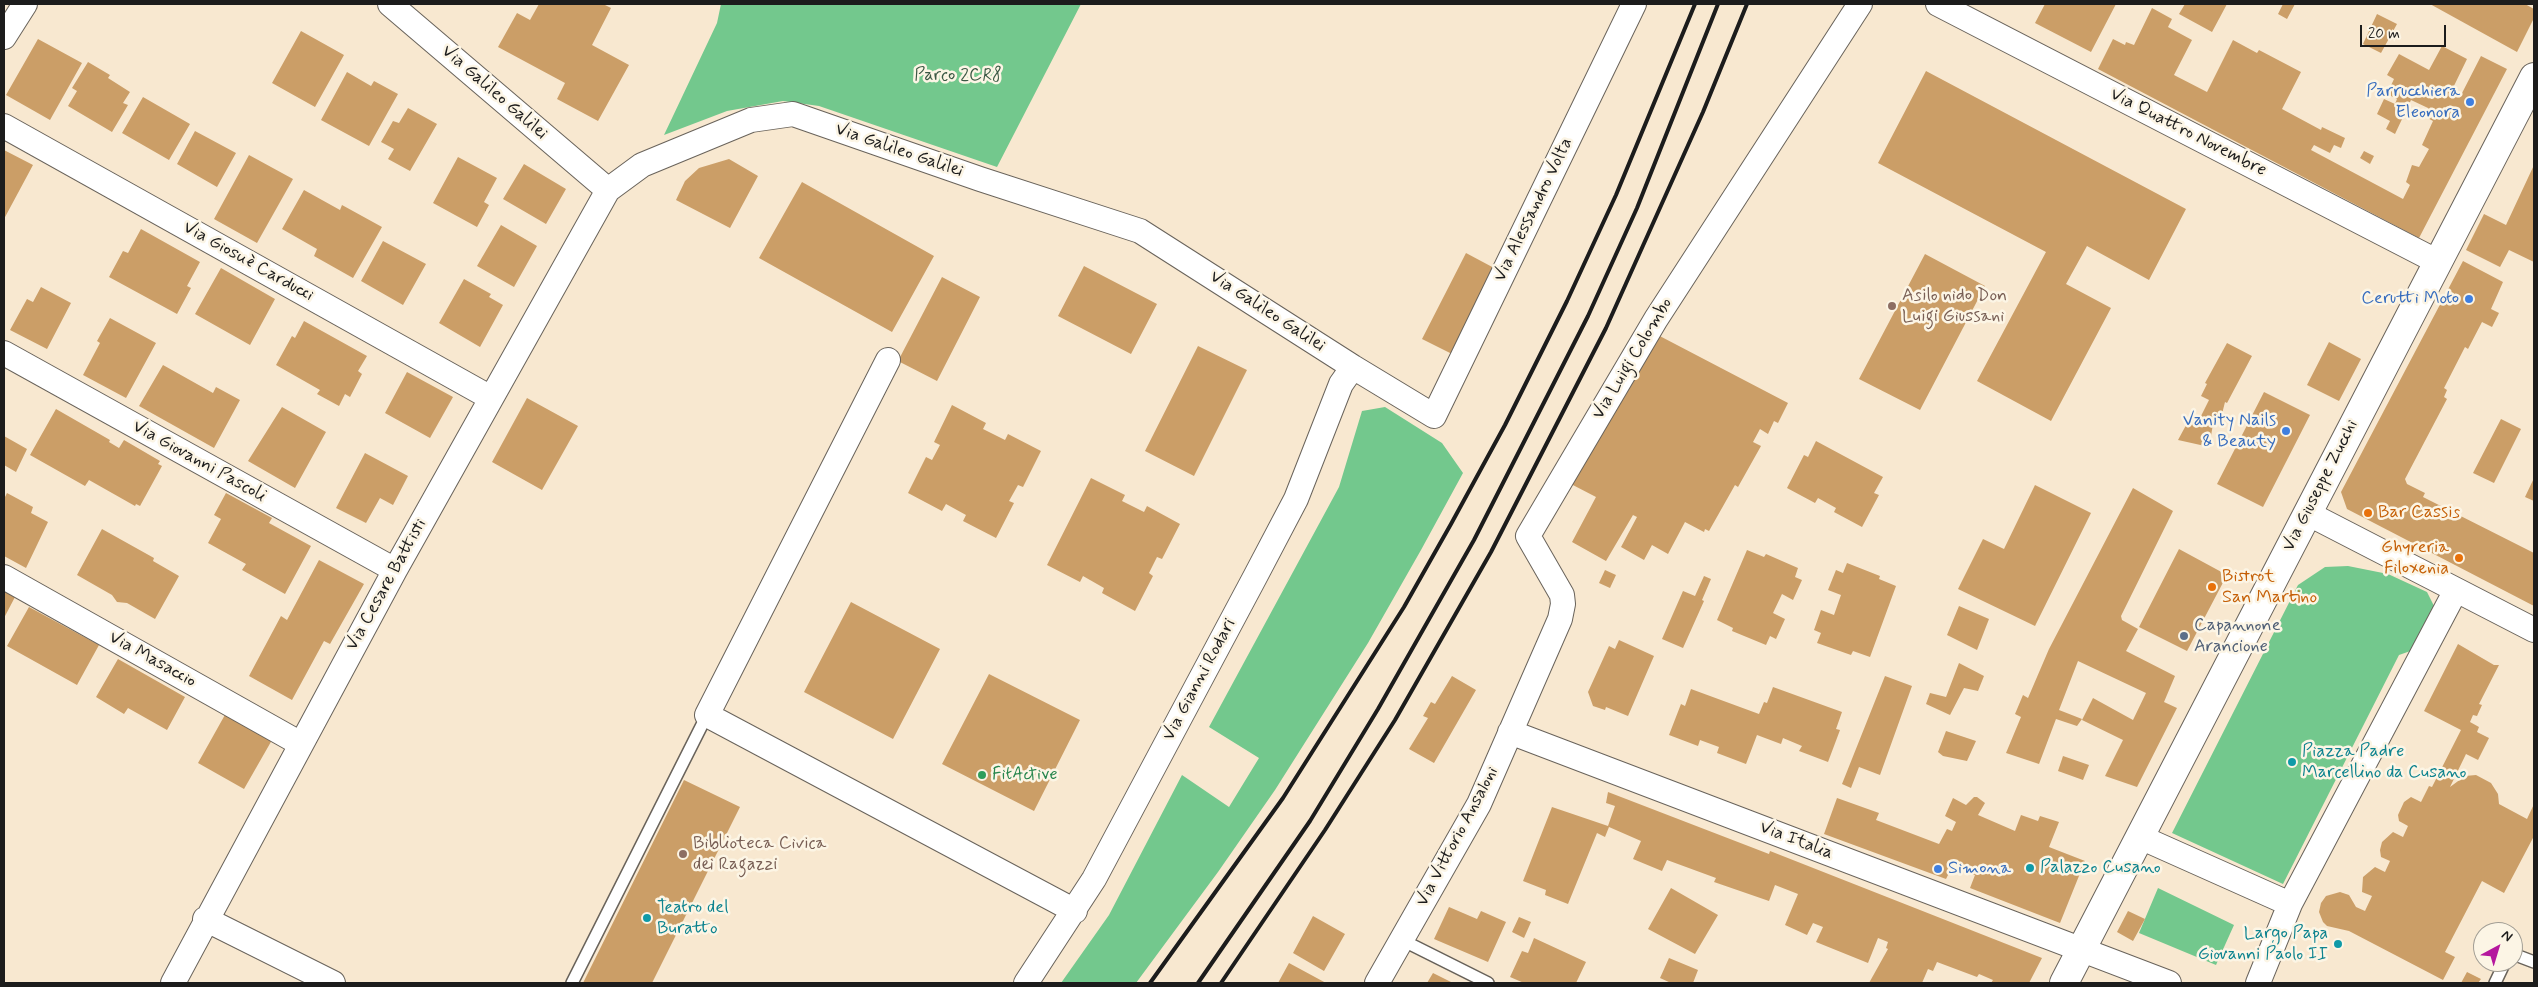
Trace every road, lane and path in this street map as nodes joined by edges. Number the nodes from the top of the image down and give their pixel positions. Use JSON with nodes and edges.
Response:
{"nodes":[{"id":1,"x":26,"y":4,"type":"edge"},
{"id":2,"x":390,"y":4,"type":"edge"},
{"id":3,"x":1634,"y":4,"type":"edge"},
{"id":4,"x":1860,"y":4,"type":"edge"},
{"id":5,"x":1938,"y":4,"type":"edge"},
{"id":6,"x":4,"y":37,"type":"edge"},
{"id":7,"x":2533,"y":84,"type":"edge"},
{"id":8,"x":4,"y":126,"type":"edge"},
{"id":9,"x":608,"y":190,"type":"junction"},
{"id":10,"x":2438,"y":262,"type":"junction"},
{"id":11,"x":4,"y":353,"type":"edge"},
{"id":12,"x":888,"y":360,"type":"dead end"},
{"id":13,"x":1353,"y":367,"type":"junction"},
{"id":14,"x":492,"y":398,"type":"junction"},
{"id":15,"x":1434,"y":416,"type":"joint"},
{"id":16,"x":2307,"y":513,"type":"junction"},
{"id":17,"x":395,"y":570,"type":"junction"},
{"id":18,"x":4,"y":577,"type":"edge"},
{"id":19,"x":2456,"y":590,"type":"junction"},
{"id":20,"x":2534,"y":630,"type":"edge"},
{"id":21,"x":707,"y":715,"type":"junction"},
{"id":22,"x":1510,"y":732,"type":"junction"},
{"id":23,"x":301,"y":744,"type":"junction"},
{"id":24,"x":2140,"y":837,"type":"junction"},
{"id":25,"x":2290,"y":904,"type":"junction"},
{"id":26,"x":1075,"y":911,"type":"junction"},
{"id":27,"x":205,"y":919,"type":"junction"},
{"id":28,"x":1402,"y":940,"type":"junction"},
{"id":29,"x":2081,"y":949,"type":"junction"},
{"id":30,"x":172,"y":983,"type":"edge"},
{"id":31,"x":333,"y":983,"type":"edge"},
{"id":32,"x":572,"y":983,"type":"edge"},
{"id":33,"x":1026,"y":983,"type":"edge"},
{"id":34,"x":1377,"y":983,"type":"edge"},
{"id":35,"x":1488,"y":983,"type":"edge"},
{"id":36,"x":2064,"y":983,"type":"edge"},
{"id":37,"x":2169,"y":983,"type":"edge"},
{"id":38,"x":2258,"y":983,"type":"edge"}],
"edges":[{"from":1,"to":6,"type":"street"},
{"from":2,"to":9,"type":"street","name":"Via Galileo Galilei"},
{"from":3,"to":15,"type":"street","name":"Via Alessandro Volta"},
{"from":4,"to":22,"type":"street","name":"Via Luigi Colombo"},
{"from":5,"to":10,"type":"street","name":"Via Quattro Novembre"},
{"from":7,"to":10,"type":"street","name":"Via Giuseppe Zucchi"},
{"from":8,"to":14,"type":"street","name":"Via Giosuè Carducci"},
{"from":9,"to":13,"type":"street","name":"Via Galileo Galilei"},
{"from":9,"to":14,"type":"street","name":"Via Cesare Battisti"},
{"from":10,"to":16,"type":"street","name":"Via Giuseppe Zucchi"},
{"from":11,"to":17,"type":"street","name":"Via Giovanni Pascoli"},
{"from":12,"to":21,"type":"street"},
{"from":13,"to":15,"type":"street","name":"Via Galileo Galilei"},
{"from":13,"to":26,"type":"street","name":"Via Gianni Rodari"},
{"from":14,"to":17,"type":"street","name":"Via Cesare Battisti"},
{"from":16,"to":19,"type":"street"},
{"from":16,"to":24,"type":"street","name":"Via Giuseppe Zucchi"},
{"from":17,"to":23,"type":"street","name":"Via Cesare Battisti"},
{"from":18,"to":23,"type":"street","name":"Via Masaccio"},
{"from":19,"to":20,"type":"street"},
{"from":19,"to":25,"type":"street"},
{"from":21,"to":26,"type":"street"},
{"from":21,"to":32,"type":"lane"},
{"from":22,"to":28,"type":"street","name":"Via Vittorio Ansaloni"},
{"from":22,"to":29,"type":"street","name":"Via Italia"},
{"from":23,"to":27,"type":"street","name":"Via Cesare Battisti"},
{"from":24,"to":25,"type":"street"},
{"from":24,"to":29,"type":"street","name":"Via Giuseppe Zucchi"},
{"from":25,"to":38,"type":"street"},
{"from":26,"to":33,"type":"street","name":"Via Gianni Rodari"},
{"from":27,"to":30,"type":"street","name":"Via Cesare Battisti"},
{"from":27,"to":31,"type":"street"},
{"from":28,"to":34,"type":"street","name":"Via Vittorio Ansaloni"},
{"from":28,"to":35,"type":"lane"},
{"from":29,"to":36,"type":"street","name":"Via Giuseppe Zucchi"},
{"from":29,"to":37,"type":"street","name":"Via Italia"}]}
